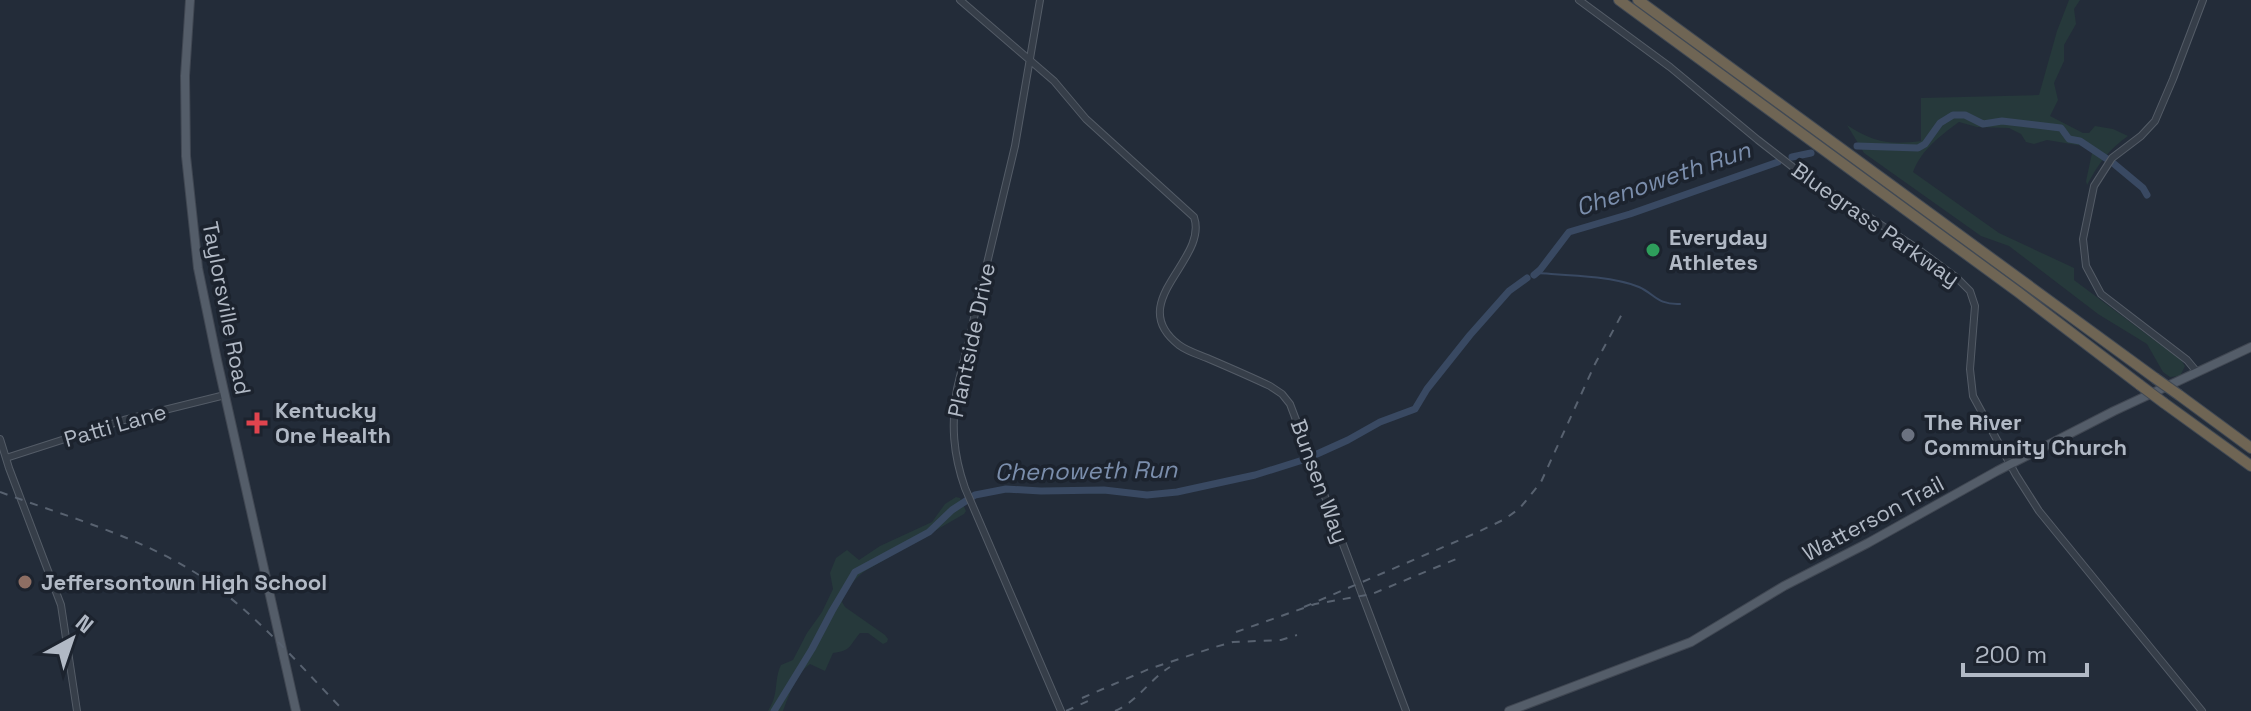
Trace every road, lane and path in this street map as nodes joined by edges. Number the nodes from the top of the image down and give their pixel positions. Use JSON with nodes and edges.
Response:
{"nodes":[{"id":1,"x":190,"y":0,"type":"edge"},
{"id":2,"x":960,"y":0,"type":"edge"},
{"id":3,"x":1040,"y":0,"type":"edge"},
{"id":4,"x":1579,"y":0,"type":"edge"},
{"id":5,"x":1619,"y":0,"type":"edge"},
{"id":6,"x":1638,"y":0,"type":"edge"},
{"id":7,"x":2203,"y":0,"type":"edge"},
{"id":8,"x":1030,"y":61,"type":"junction"},
{"id":9,"x":2251,"y":347,"type":"edge"},
{"id":10,"x":2197,"y":372,"type":"junction"},
{"id":11,"x":225,"y":395,"type":"junction"},
{"id":12,"x":0,"y":439,"type":"edge"},
{"id":13,"x":2251,"y":448,"type":"edge"},
{"id":14,"x":6,"y":458,"type":"junction"},
{"id":15,"x":2010,"y":464,"type":"junction"},
{"id":16,"x":2251,"y":466,"type":"edge"},
{"id":17,"x":77,"y":711,"type":"edge"},
{"id":18,"x":296,"y":711,"type":"edge"},
{"id":19,"x":1061,"y":711,"type":"edge"},
{"id":20,"x":1406,"y":711,"type":"edge"},
{"id":21,"x":1509,"y":711,"type":"edge"},
{"id":22,"x":2202,"y":711,"type":"edge"}],
"edges":[{"from":1,"to":11,"type":"main road","name":"Taylorsville Road"},
{"from":2,"to":8,"type":"street","name":"Bunsen Way"},
{"from":3,"to":8,"type":"street","name":"Plantside Drive"},
{"from":4,"to":15,"type":"street","name":"Bluegrass Parkway"},
{"from":5,"to":16,"type":"highway","bridge":true},
{"from":6,"to":13,"type":"highway","bridge":true},
{"from":7,"to":10,"type":"street"},
{"from":8,"to":19,"type":"street","name":"Plantside Drive"},
{"from":8,"to":20,"type":"street","name":"Bunsen Way"},
{"from":9,"to":10,"type":"main road","name":"Watterson Trail"},
{"from":10,"to":15,"type":"main road","name":"Watterson Trail"},
{"from":11,"to":14,"type":"street","name":"Patti Lane"},
{"from":11,"to":18,"type":"main road","name":"Taylorsville Road"},
{"from":12,"to":14,"type":"street"},
{"from":14,"to":17,"type":"street"},
{"from":15,"to":21,"type":"main road","name":"Watterson Trail"},
{"from":15,"to":22,"type":"street","name":"Bluegrass Parkway"}]}
